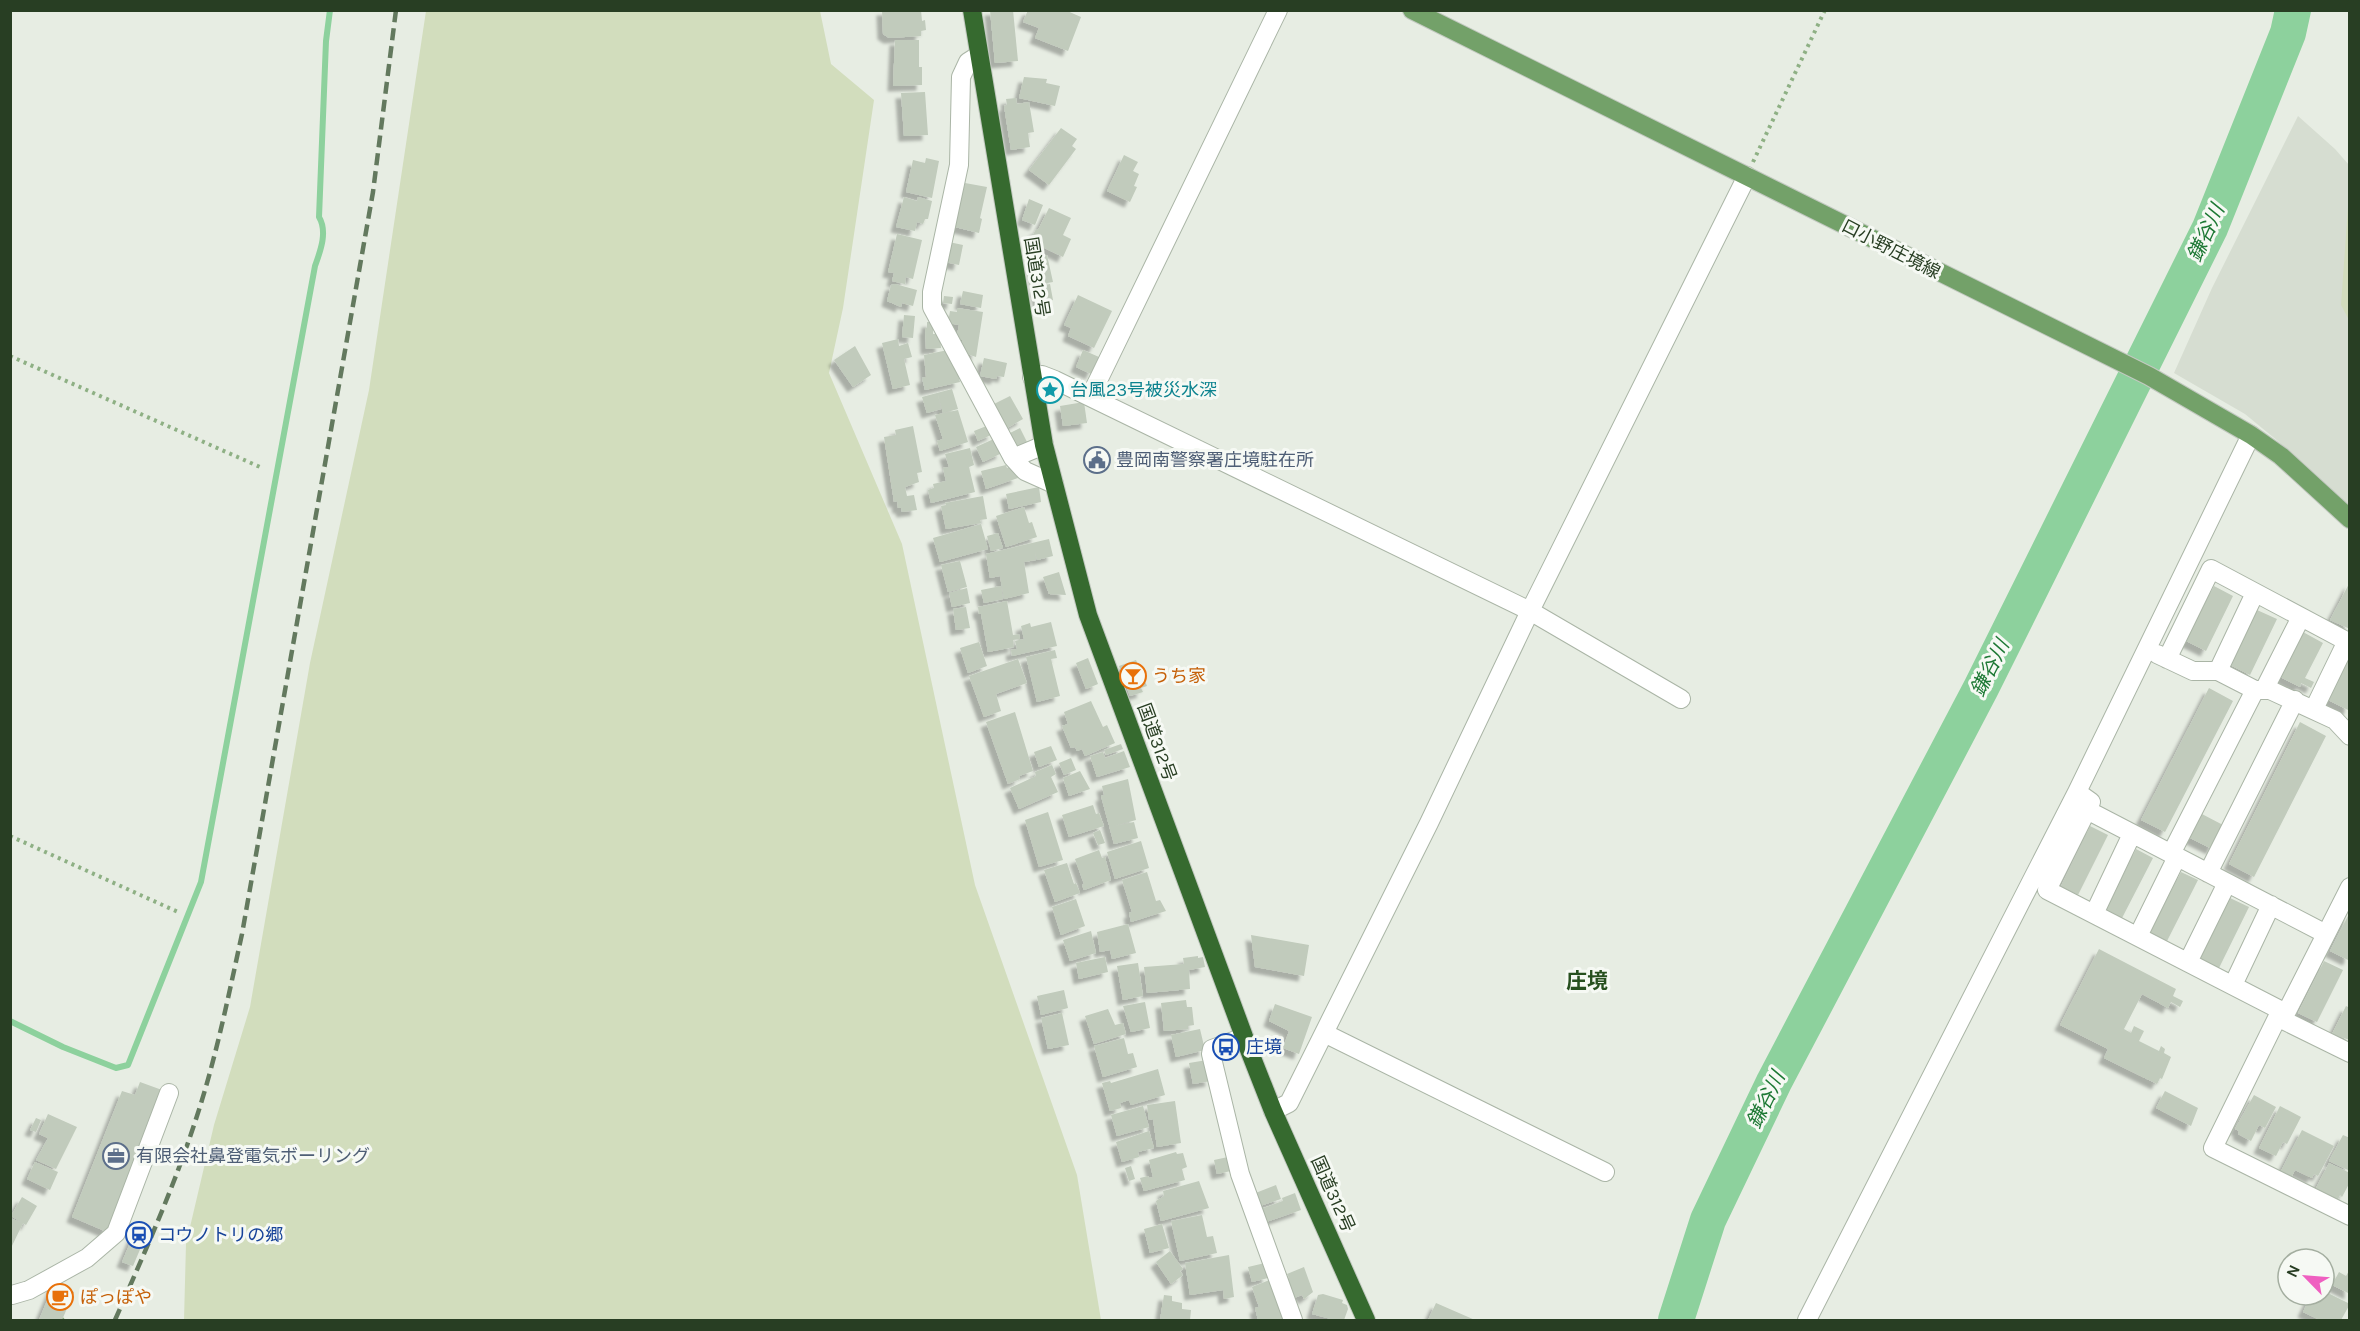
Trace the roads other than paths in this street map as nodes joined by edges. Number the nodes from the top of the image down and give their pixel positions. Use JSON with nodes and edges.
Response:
{"nodes":[{"id":1,"x":972,"y":10,"type":"edge"},
{"id":2,"x":1278,"y":10,"type":"edge"},
{"id":3,"x":1412,"y":10,"type":"edge"},
{"id":4,"x":979,"y":55,"type":"junction"},
{"id":5,"x":1747,"y":176,"type":"junction"},
{"id":6,"x":1032,"y":378,"type":"junction"},
{"id":7,"x":1090,"y":397,"type":"junction"},
{"id":8,"x":2251,"y":435,"type":"junction"},
{"id":9,"x":1044,"y":445,"type":"junction"},
{"id":10,"x":1013,"y":458,"type":"junction"},
{"id":11,"x":1054,"y":484,"type":"junction"},
{"id":12,"x":2349,"y":519,"type":"edge"},
{"id":13,"x":2255,"y":593,"type":"junction"},
{"id":14,"x":1530,"y":611,"type":"junction"},
{"id":15,"x":2301,"y":617,"type":"junction"},
{"id":16,"x":2348,"y":642,"type":"edge"},
{"id":17,"x":2147,"y":649,"type":"junction"},
{"id":18,"x":2167,"y":659,"type":"junction"},
{"id":19,"x":2218,"y":671,"type":"junction"},
{"id":20,"x":2260,"y":690,"type":"junction"},
{"id":21,"x":1681,"y":699,"type":"dead end"},
{"id":22,"x":2295,"y":700,"type":"junction"},
{"id":23,"x":2314,"y":709,"type":"junction"},
{"id":24,"x":2349,"y":736,"type":"edge"},
{"id":25,"x":2077,"y":792,"type":"junction"},
{"id":26,"x":2087,"y":810,"type":"junction"},
{"id":27,"x":2132,"y":834,"type":"junction"},
{"id":28,"x":2174,"y":856,"type":"junction"},
{"id":29,"x":2208,"y":873,"type":"junction"},
{"id":30,"x":2227,"y":883,"type":"junction"},
{"id":31,"x":2349,"y":887,"type":"edge"},
{"id":32,"x":2271,"y":905,"type":"junction"},
{"id":33,"x":2094,"y":914,"type":"junction"},
{"id":34,"x":2326,"y":934,"type":"junction"},
{"id":35,"x":2138,"y":936,"type":"junction"},
{"id":36,"x":2188,"y":962,"type":"junction"},
{"id":37,"x":2233,"y":985,"type":"junction"},
{"id":38,"x":2284,"y":1011,"type":"junction"},
{"id":39,"x":1324,"y":1034,"type":"junction"},
{"id":40,"x":1244,"y":1037,"type":"junction"},
{"id":41,"x":2349,"y":1053,"type":"edge"},
{"id":42,"x":169,"y":1093,"type":"dead end"},
{"id":43,"x":1273,"y":1111,"type":"junction"},
{"id":44,"x":1605,"y":1172,"type":"dead end"},
{"id":45,"x":2349,"y":1216,"type":"edge"},
{"id":46,"x":11,"y":1295,"type":"edge"},
{"id":47,"x":33,"y":1304,"type":"dead end"},
{"id":48,"x":1293,"y":1320,"type":"edge"},
{"id":49,"x":1366,"y":1320,"type":"edge"},
{"id":50,"x":1807,"y":1320,"type":"edge"}],
"edges":[{"from":1,"to":4,"type":"highway","name":"国道312号"},
{"from":2,"to":7,"type":"street"},
{"from":3,"to":5,"type":"main road","name":"口小野庄境線"},
{"from":4,"to":6,"type":"highway","name":"国道312号"},
{"from":4,"to":10,"type":"street"},
{"from":5,"to":8,"type":"main road","name":"口小野庄境線"},
{"from":5,"to":14,"type":"street"},
{"from":6,"to":7,"type":"street"},
{"from":6,"to":9,"type":"highway","name":"国道312号"},
{"from":7,"to":14,"type":"street"},
{"from":8,"to":12,"type":"main road","name":"口小野庄境線"},
{"from":8,"to":17,"type":"street"},
{"from":9,"to":10,"type":"street"},
{"from":9,"to":11,"type":"highway","name":"国道312号"},
{"from":10,"to":11,"type":"street"},
{"from":11,"to":40,"type":"highway","name":"国道312号"},
{"from":13,"to":15,"type":"street"},
{"from":13,"to":18,"type":"street"},
{"from":13,"to":19,"type":"street"},
{"from":14,"to":21,"type":"street"},
{"from":14,"to":39,"type":"street"},
{"from":15,"to":16,"type":"street"},
{"from":15,"to":20,"type":"street"},
{"from":16,"to":23,"type":"street"},
{"from":17,"to":18,"type":"street"},
{"from":17,"to":25,"type":"street"},
{"from":18,"to":19,"type":"street"},
{"from":19,"to":20,"type":"street"},
{"from":20,"to":22,"type":"street"},
{"from":20,"to":28,"type":"street"},
{"from":22,"to":23,"type":"street"},
{"from":22,"to":29,"type":"street"},
{"from":23,"to":24,"type":"street"},
{"from":25,"to":26,"type":"street"},
{"from":25,"to":50,"type":"street"},
{"from":26,"to":27,"type":"street"},
{"from":26,"to":33,"type":"street"},
{"from":27,"to":28,"type":"street"},
{"from":27,"to":33,"type":"street"},
{"from":28,"to":29,"type":"street"},
{"from":28,"to":35,"type":"street"},
{"from":29,"to":30,"type":"street"},
{"from":30,"to":32,"type":"street"},
{"from":30,"to":36,"type":"street"},
{"from":31,"to":34,"type":"street"},
{"from":32,"to":34,"type":"street"},
{"from":32,"to":37,"type":"street"},
{"from":33,"to":35,"type":"street"},
{"from":34,"to":38,"type":"street"},
{"from":35,"to":36,"type":"street"},
{"from":36,"to":37,"type":"street"},
{"from":37,"to":38,"type":"street"},
{"from":38,"to":41,"type":"street"},
{"from":38,"to":45,"type":"street"},
{"from":39,"to":43,"type":"street"},
{"from":39,"to":44,"type":"street"},
{"from":40,"to":43,"type":"highway","name":"国道312号"},
{"from":40,"to":48,"type":"street"},
{"from":42,"to":46,"type":"street"},
{"from":43,"to":49,"type":"highway","name":"国道312号"},
{"from":46,"to":47,"type":"street"}]}
